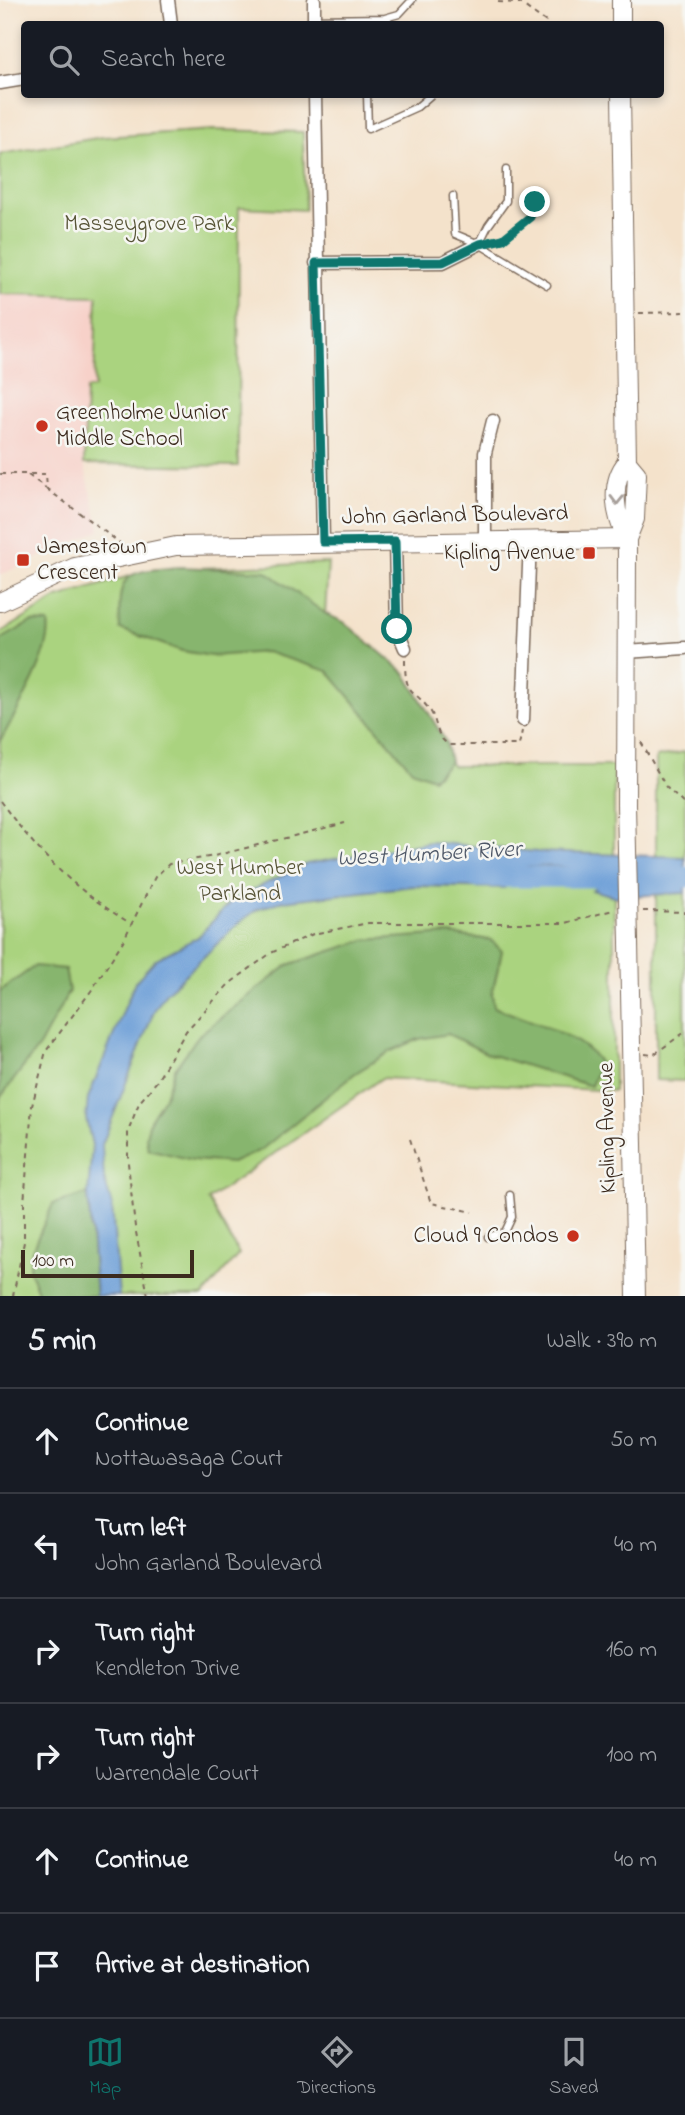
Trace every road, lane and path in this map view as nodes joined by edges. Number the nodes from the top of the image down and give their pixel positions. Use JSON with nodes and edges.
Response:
{"nodes":[{"id":1,"x":168,"y":0,"type":"edge"},
{"id":2,"x":314,"y":0,"type":"edge"},
{"id":3,"x":412,"y":0,"type":"edge"},
{"id":4,"x":621,"y":0,"type":"edge"},
{"id":5,"x":498,"y":2,"type":"edge"},
{"id":6,"x":521,"y":2,"type":"edge"},
{"id":7,"x":171,"y":21,"type":"edge"},
{"id":8,"x":314,"y":21,"type":"edge"},
{"id":9,"x":364,"y":21,"type":"edge"},
{"id":10,"x":545,"y":21,"type":"edge"},
{"id":11,"x":621,"y":21,"type":"edge"},
{"id":12,"x":21,"y":80,"type":"edge"},
{"id":13,"x":0,"y":83,"type":"edge"},
{"id":14,"x":315,"y":98,"type":"edge"},
{"id":15,"x":367,"y":98,"type":"edge"},
{"id":16,"x":427,"y":98,"type":"edge"},
{"id":17,"x":621,"y":98,"type":"edge"},
{"id":18,"x":506,"y":170,"type":"dead end"},
{"id":19,"x":453,"y":196,"type":"dead end"},
{"id":20,"x":535,"y":202,"type":"dead end"},
{"id":21,"x":480,"y":244,"type":"junction"},
{"id":22,"x":316,"y":263,"type":"junction"},
{"id":23,"x":547,"y":285,"type":"dead end"},
{"id":24,"x":685,"y":312,"type":"edge"},
{"id":25,"x":624,"y":314,"type":"junction"},
{"id":26,"x":493,"y":421,"type":"dead end"},
{"id":27,"x":0,"y":474,"type":"edge"},
{"id":28,"x":28,"y":474,"type":"junction"},
{"id":29,"x":47,"y":489,"type":"junction"},
{"id":30,"x":627,"y":539,"type":"junction"},
{"id":31,"x":485,"y":540,"type":"junction"},
{"id":32,"x":530,"y":540,"type":"junction"},
{"id":33,"x":395,"y":541,"type":"junction"},
{"id":34,"x":323,"y":542,"type":"junction"},
{"id":35,"x":133,"y":553,"type":"junction"},
{"id":36,"x":0,"y":602,"type":"edge"},
{"id":37,"x":405,"y":648,"type":"joint"},
{"id":38,"x":685,"y":648,"type":"edge"},
{"id":39,"x":626,"y":652,"type":"junction"},
{"id":40,"x":523,"y":720,"type":"joint"},
{"id":41,"x":640,"y":741,"type":"dead end"},
{"id":42,"x":0,"y":801,"type":"edge"},
{"id":43,"x":685,"y":805,"type":"edge"},
{"id":44,"x":345,"y":822,"type":"dead end"},
{"id":45,"x":624,"y":911,"type":"dead end"},
{"id":46,"x":636,"y":911,"type":"dead end"},
{"id":47,"x":685,"y":912,"type":"edge"},
{"id":48,"x":131,"y":923,"type":"junction"},
{"id":49,"x":685,"y":1032,"type":"edge"},
{"id":50,"x":631,"y":1052,"type":"junction"},
{"id":51,"x":410,"y":1139,"type":"dead end"},
{"id":52,"x":510,"y":1195,"type":"dead end"},
{"id":53,"x":474,"y":1212,"type":"dead end"},
{"id":54,"x":488,"y":1237,"type":"dead end"},
{"id":55,"x":13,"y":1296,"type":"edge"},
{"id":56,"x":148,"y":1296,"type":"edge"},
{"id":57,"x":636,"y":1296,"type":"edge"}],
"edges":[{"from":1,"to":7,"type":"street"},
{"from":2,"to":8,"type":"street"},
{"from":3,"to":9,"type":"lane"},
{"from":4,"to":11,"type":"main road"},
{"from":5,"to":6,"type":"path"},
{"from":6,"to":10,"type":"path"},
{"from":12,"to":13,"type":"street"},
{"from":14,"to":22,"type":"street"},
{"from":15,"to":16,"type":"lane"},
{"from":17,"to":25,"type":"main road","name":"Kipling Avenue"},
{"from":18,"to":21,"type":"lane"},
{"from":19,"to":21,"type":"lane"},
{"from":20,"to":21,"type":"path"},
{"from":21,"to":22,"type":"street"},
{"from":21,"to":23,"type":"lane"},
{"from":22,"to":34,"type":"street"},
{"from":24,"to":25,"type":"path"},
{"from":25,"to":30,"type":"main road","name":"Kipling Avenue"},
{"from":26,"to":31,"type":"street"},
{"from":27,"to":28,"type":"path"},
{"from":28,"to":29,"type":"path"},
{"from":28,"to":29,"type":"path"},
{"from":29,"to":35,"type":"path"},
{"from":30,"to":32,"type":"main road","name":"John Garland Boulevard"},
{"from":30,"to":39,"type":"main road","name":"Kipling Avenue"},
{"from":31,"to":32,"type":"main road","name":"John Garland Boulevard"},
{"from":31,"to":33,"type":"main road","name":"John Garland Boulevard"},
{"from":32,"to":40,"type":"street"},
{"from":33,"to":34,"type":"main road","name":"John Garland Boulevard"},
{"from":33,"to":37,"type":"street"},
{"from":34,"to":35,"type":"main road","name":"John Garland Boulevard"},
{"from":35,"to":36,"type":"main road","name":"John Garland Boulevard"},
{"from":37,"to":40,"type":"path"},
{"from":38,"to":39,"type":"street"},
{"from":39,"to":50,"type":"main road","name":"Kipling Avenue","bridge":true},
{"from":41,"to":43,"type":"path"},
{"from":42,"to":48,"type":"path"},
{"from":44,"to":48,"type":"path"},
{"from":45,"to":56,"type":"path"},
{"from":46,"to":47,"type":"path"},
{"from":48,"to":55,"type":"path"},
{"from":49,"to":50,"type":"path"},
{"from":50,"to":57,"type":"main road","name":"Kipling Avenue"},
{"from":51,"to":53,"type":"path"},
{"from":52,"to":54,"type":"lane"}]}
